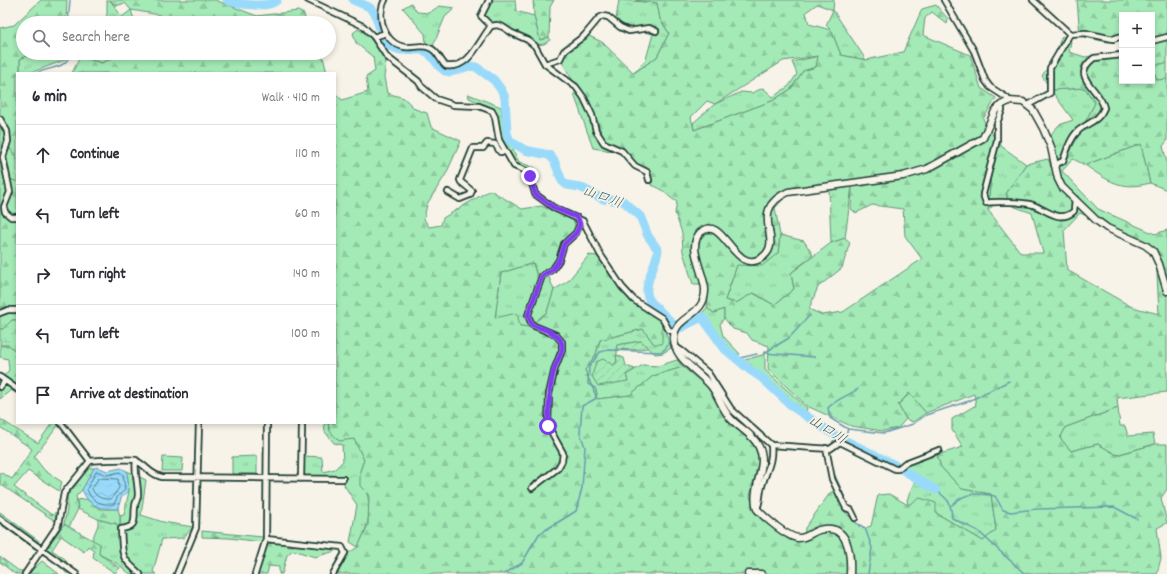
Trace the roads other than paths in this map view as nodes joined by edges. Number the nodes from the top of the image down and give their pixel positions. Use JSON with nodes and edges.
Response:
{"nodes":[{"id":1,"x":308,"y":0,"type":"edge"},
{"id":2,"x":385,"y":0,"type":"edge"},
{"id":3,"x":489,"y":0,"type":"edge"},
{"id":4,"x":944,"y":0,"type":"edge"},
{"id":5,"x":1033,"y":0,"type":"edge"},
{"id":6,"x":491,"y":26,"type":"junction"},
{"id":7,"x":656,"y":31,"type":"dead end"},
{"id":8,"x":386,"y":33,"type":"junction"},
{"id":9,"x":1070,"y":34,"type":"junction"},
{"id":10,"x":374,"y":37,"type":"junction"},
{"id":11,"x":1119,"y":37,"type":"edge"},
{"id":12,"x":1155,"y":37,"type":"edge"},
{"id":13,"x":1167,"y":37,"type":"edge"},
{"id":14,"x":1159,"y":38,"type":"junction"},
{"id":15,"x":1155,"y":40,"type":"edge"},
{"id":16,"x":1119,"y":55,"type":"edge"},
{"id":17,"x":545,"y":64,"type":"junction"},
{"id":18,"x":1009,"y":101,"type":"junction"},
{"id":19,"x":1001,"y":105,"type":"junction"},
{"id":20,"x":1028,"y":105,"type":"junction"},
{"id":21,"x":0,"y":119,"type":"edge"},
{"id":22,"x":506,"y":152,"type":"junction"},
{"id":23,"x":1054,"y":165,"type":"junction"},
{"id":24,"x":649,"y":180,"type":"dead end"},
{"id":25,"x":448,"y":192,"type":"dead end"},
{"id":26,"x":1074,"y":199,"type":"junction"},
{"id":27,"x":16,"y":217,"type":"edge"},
{"id":28,"x":578,"y":218,"type":"junction"},
{"id":29,"x":1167,"y":291,"type":"edge"},
{"id":30,"x":16,"y":310,"type":"edge"},
{"id":31,"x":0,"y":313,"type":"edge"},
{"id":32,"x":672,"y":331,"type":"junction"},
{"id":33,"x":676,"y":347,"type":"junction"},
{"id":34,"x":0,"y":376,"type":"edge"},
{"id":35,"x":5,"y":381,"type":"junction"},
{"id":36,"x":0,"y":388,"type":"edge"},
{"id":37,"x":16,"y":388,"type":"edge"},
{"id":38,"x":62,"y":424,"type":"edge"},
{"id":39,"x":199,"y":424,"type":"edge"},
{"id":40,"x":267,"y":424,"type":"edge"},
{"id":41,"x":302,"y":427,"type":"dead end"},
{"id":42,"x":771,"y":445,"type":"junction"},
{"id":43,"x":826,"y":448,"type":"junction"},
{"id":44,"x":939,"y":450,"type":"dead end"},
{"id":45,"x":136,"y":460,"type":"junction"},
{"id":46,"x":90,"y":461,"type":"junction"},
{"id":47,"x":199,"y":478,"type":"junction"},
{"id":48,"x":267,"y":478,"type":"junction"},
{"id":49,"x":302,"y":479,"type":"junction"},
{"id":50,"x":343,"y":479,"type":"dead end"},
{"id":51,"x":532,"y":488,"type":"dead end"},
{"id":52,"x":757,"y":509,"type":"junction"},
{"id":53,"x":855,"y":518,"type":"dead end"},
{"id":54,"x":0,"y":519,"type":"edge"},
{"id":55,"x":266,"y":539,"type":"junction"},
{"id":56,"x":43,"y":549,"type":"junction"},
{"id":57,"x":25,"y":574,"type":"edge"},
{"id":58,"x":76,"y":574,"type":"edge"},
{"id":59,"x":140,"y":574,"type":"edge"},
{"id":60,"x":177,"y":574,"type":"edge"},
{"id":61,"x":254,"y":574,"type":"edge"},
{"id":62,"x":333,"y":574,"type":"edge"},
{"id":63,"x":748,"y":574,"type":"edge"},
{"id":64,"x":761,"y":574,"type":"edge"},
{"id":65,"x":850,"y":574,"type":"edge"}],
"edges":[{"from":1,"to":10,"type":"street"},
{"from":2,"to":8,"type":"street"},
{"from":3,"to":6,"type":"street"},
{"from":4,"to":18,"type":"street"},
{"from":5,"to":9,"type":"street"},
{"from":6,"to":8,"type":"street"},
{"from":6,"to":17,"type":"street"},
{"from":7,"to":17,"type":"street"},
{"from":8,"to":10,"type":"street"},
{"from":9,"to":11,"type":"street"},
{"from":9,"to":20,"type":"street"},
{"from":10,"to":22,"type":"street"},
{"from":12,"to":14,"type":"street"},
{"from":13,"to":14,"type":"street"},
{"from":14,"to":15,"type":"street"},
{"from":16,"to":23,"type":"street"},
{"from":17,"to":24,"type":"street"},
{"from":18,"to":19,"type":"street"},
{"from":18,"to":20,"type":"street"},
{"from":19,"to":26,"type":"street"},
{"from":19,"to":32,"type":"street"},
{"from":20,"to":23,"type":"street"},
{"from":21,"to":27,"type":"street"},
{"from":22,"to":25,"type":"street"},
{"from":22,"to":28,"type":"street"},
{"from":23,"to":26,"type":"street"},
{"from":26,"to":29,"type":"street"},
{"from":28,"to":32,"type":"street"},
{"from":28,"to":51,"type":"street"},
{"from":30,"to":31,"type":"street"},
{"from":32,"to":33,"type":"street"},
{"from":33,"to":42,"type":"street"},
{"from":33,"to":52,"type":"street"},
{"from":34,"to":35,"type":"street"},
{"from":35,"to":36,"type":"street"},
{"from":35,"to":37,"type":"street"},
{"from":38,"to":46,"type":"street"},
{"from":39,"to":47,"type":"street"},
{"from":40,"to":48,"type":"street"},
{"from":41,"to":49,"type":"street"},
{"from":42,"to":43,"type":"street"},
{"from":42,"to":52,"type":"street"},
{"from":43,"to":44,"type":"street"},
{"from":43,"to":53,"type":"street"},
{"from":45,"to":46,"type":"street"},
{"from":45,"to":47,"type":"street"},
{"from":45,"to":59,"type":"street"},
{"from":46,"to":56,"type":"street"},
{"from":47,"to":48,"type":"street"},
{"from":47,"to":60,"type":"street"},
{"from":48,"to":49,"type":"street"},
{"from":48,"to":55,"type":"street"},
{"from":49,"to":50,"type":"street"},
{"from":52,"to":65,"type":"street"},
{"from":54,"to":56,"type":"street"},
{"from":55,"to":61,"type":"street"},
{"from":55,"to":62,"type":"street"},
{"from":56,"to":57,"type":"street"},
{"from":56,"to":58,"type":"street"},
{"from":63,"to":64,"type":"street"}]}
